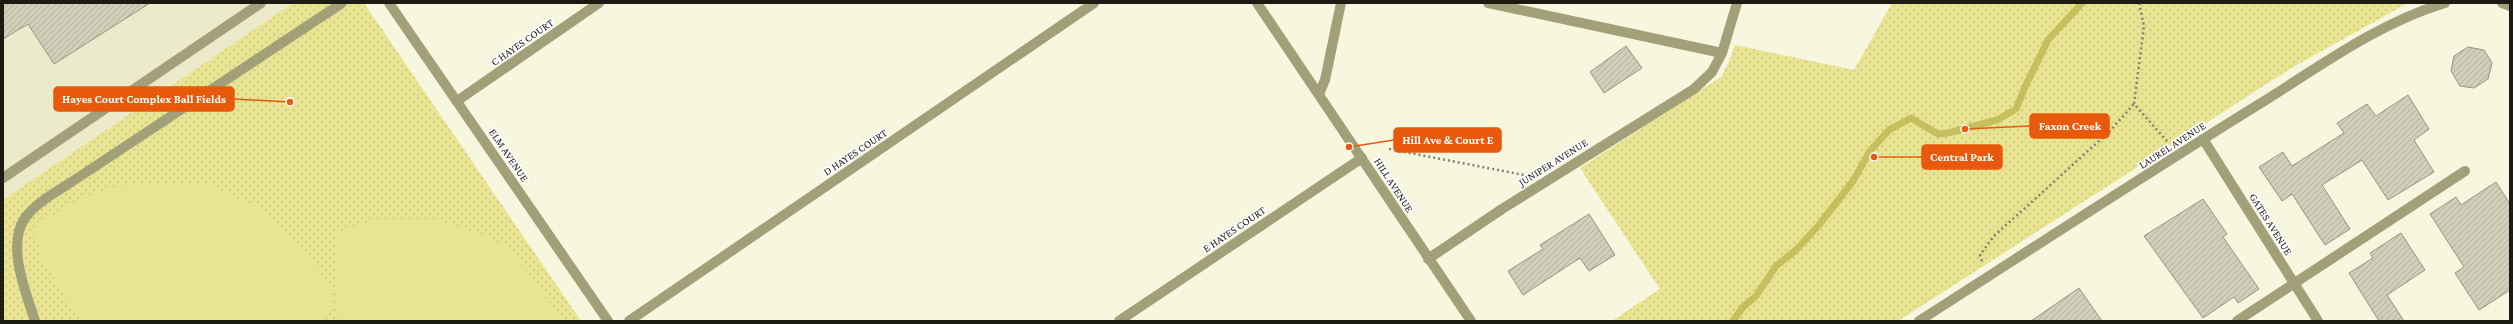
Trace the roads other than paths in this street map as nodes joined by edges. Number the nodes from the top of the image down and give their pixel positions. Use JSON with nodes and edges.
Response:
{"nodes":[{"id":1,"x":261,"y":3,"type":"edge"},
{"id":2,"x":342,"y":3,"type":"edge"},
{"id":3,"x":389,"y":3,"type":"edge"},
{"id":4,"x":599,"y":3,"type":"edge"},
{"id":5,"x":1094,"y":3,"type":"edge"},
{"id":6,"x":1257,"y":3,"type":"edge"},
{"id":7,"x":1341,"y":3,"type":"edge"},
{"id":8,"x":1488,"y":3,"type":"edge"},
{"id":9,"x":1737,"y":3,"type":"edge"},
{"id":10,"x":2445,"y":3,"type":"edge"},
{"id":11,"x":2502,"y":3,"type":"edge"},
{"id":12,"x":2510,"y":6,"type":"edge"},
{"id":13,"x":1722,"y":53,"type":"junction"},
{"id":14,"x":1319,"y":94,"type":"junction"},
{"id":15,"x":458,"y":101,"type":"junction"},
{"id":16,"x":2203,"y":139,"type":"junction"},
{"id":17,"x":1362,"y":158,"type":"junction"},
{"id":18,"x":2465,"y":171,"type":"dead end"},
{"id":19,"x":3,"y":178,"type":"edge"},
{"id":20,"x":1428,"y":260,"type":"junction"},
{"id":21,"x":2294,"y":284,"type":"junction"},
{"id":22,"x":35,"y":321,"type":"edge"},
{"id":23,"x":608,"y":321,"type":"edge"},
{"id":24,"x":629,"y":321,"type":"edge"},
{"id":25,"x":1119,"y":321,"type":"edge"},
{"id":26,"x":1471,"y":321,"type":"edge"},
{"id":27,"x":1919,"y":321,"type":"edge"},
{"id":28,"x":2236,"y":321,"type":"edge"},
{"id":29,"x":2318,"y":321,"type":"edge"}],
"edges":[{"from":1,"to":19,"type":"street"},
{"from":2,"to":22,"type":"street"},
{"from":3,"to":15,"type":"street","name":"ELM AVENUE"},
{"from":4,"to":15,"type":"street","name":"C HAYES COURT"},
{"from":5,"to":24,"type":"street","name":"D HAYES COURT"},
{"from":6,"to":14,"type":"street","name":"HILL AVENUE"},
{"from":7,"to":14,"type":"street"},
{"from":8,"to":13,"type":"street"},
{"from":9,"to":13,"type":"street","name":"JUNIPER AVENUE"},
{"from":10,"to":16,"type":"street","name":"LAUREL AVENUE"},
{"from":11,"to":12,"type":"street"},
{"from":13,"to":20,"type":"street","name":"JUNIPER AVENUE"},
{"from":14,"to":17,"type":"street","name":"HILL AVENUE"},
{"from":15,"to":23,"type":"street","name":"ELM AVENUE"},
{"from":16,"to":21,"type":"street","name":"GATES AVENUE"},
{"from":16,"to":27,"type":"street","name":"LAUREL AVENUE"},
{"from":17,"to":20,"type":"street","name":"HILL AVENUE"},
{"from":17,"to":25,"type":"street","name":"E HAYES COURT"},
{"from":18,"to":21,"type":"street"},
{"from":20,"to":26,"type":"street","name":"HILL AVENUE"},
{"from":21,"to":28,"type":"street"},
{"from":21,"to":29,"type":"street","name":"GATES AVENUE"}]}
